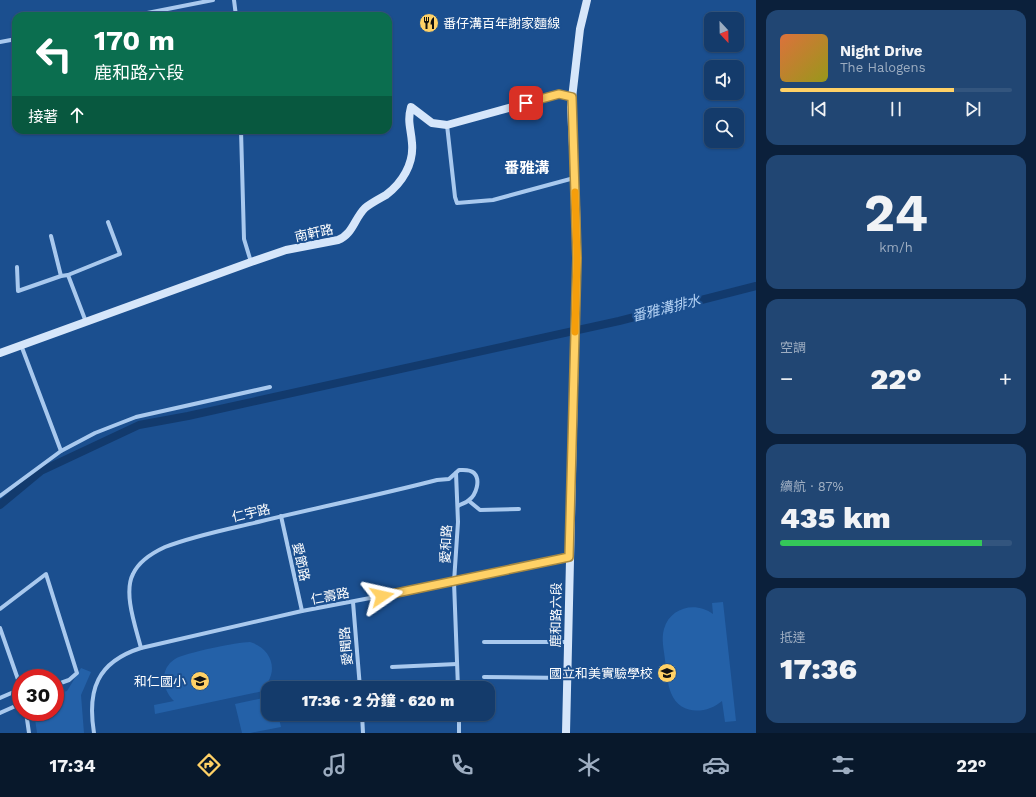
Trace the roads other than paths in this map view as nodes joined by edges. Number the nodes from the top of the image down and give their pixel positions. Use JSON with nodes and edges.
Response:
{"nodes":[{"id":1,"x":213,"y":0,"type":"edge"},
{"id":2,"x":234,"y":0,"type":"edge"},
{"id":3,"x":587,"y":0,"type":"edge"},
{"id":4,"x":152,"y":12,"type":"edge"},
{"id":5,"x":236,"y":12,"type":"edge"},
{"id":6,"x":12,"y":40,"type":"edge"},
{"id":7,"x":0,"y":42,"type":"edge"},
{"id":8,"x":572,"y":97,"type":"junction"},
{"id":9,"x":447,"y":125,"type":"junction"},
{"id":10,"x":241,"y":134,"type":"edge"},
{"id":11,"x":574,"y":178,"type":"junction"},
{"id":12,"x":108,"y":222,"type":"dead end"},
{"id":13,"x":51,"y":236,"type":"dead end"},
{"id":14,"x":251,"y":262,"type":"junction"},
{"id":15,"x":16,"y":266,"type":"dead end"},
{"id":16,"x":68,"y":275,"type":"junction"},
{"id":17,"x":61,"y":276,"type":"junction"},
{"id":18,"x":86,"y":322,"type":"junction"},
{"id":19,"x":21,"y":345,"type":"junction"},
{"id":20,"x":0,"y":354,"type":"edge"},
{"id":21,"x":270,"y":387,"type":"dead end"},
{"id":22,"x":61,"y":451,"type":"junction"},
{"id":23,"x":456,"y":473,"type":"junction"},
{"id":24,"x":0,"y":496,"type":"edge"},
{"id":25,"x":469,"y":501,"type":"junction"},
{"id":26,"x":458,"y":506,"type":"junction"},
{"id":27,"x":519,"y":509,"type":"dead end"},
{"id":28,"x":281,"y":516,"type":"junction"},
{"id":29,"x":569,"y":557,"type":"junction"},
{"id":30,"x":454,"y":582,"type":"junction"},
{"id":31,"x":353,"y":602,"type":"junction"},
{"id":32,"x":0,"y":609,"type":"edge"},
{"id":33,"x":302,"y":611,"type":"junction"},
{"id":34,"x":0,"y":628,"type":"edge"},
{"id":35,"x":484,"y":642,"type":"dead end"},
{"id":36,"x":568,"y":642,"type":"junction"},
{"id":37,"x":141,"y":648,"type":"junction"},
{"id":38,"x":457,"y":664,"type":"junction"},
{"id":39,"x":392,"y":667,"type":"dead end"},
{"id":40,"x":14,"y":669,"type":"edge"},
{"id":41,"x":484,"y":677,"type":"dead end"},
{"id":42,"x":567,"y":678,"type":"junction"},
{"id":43,"x":359,"y":681,"type":"edge"},
{"id":44,"x":458,"y":681,"type":"edge"},
{"id":45,"x":64,"y":682,"type":"edge"},
{"id":46,"x":12,"y":694,"type":"edge"},
{"id":47,"x":0,"y":698,"type":"edge"},
{"id":48,"x":12,"y":708,"type":"edge"},
{"id":49,"x":0,"y":713,"type":"edge"},
{"id":50,"x":27,"y":721,"type":"edge"},
{"id":51,"x":362,"y":721,"type":"edge"},
{"id":52,"x":459,"y":721,"type":"edge"},
{"id":53,"x":29,"y":733,"type":"edge"},
{"id":54,"x":94,"y":733,"type":"edge"},
{"id":55,"x":363,"y":733,"type":"edge"},
{"id":56,"x":460,"y":733,"type":"edge"},
{"id":57,"x":566,"y":733,"type":"edge"}],
"edges":[{"from":1,"to":4,"type":"street"},
{"from":2,"to":5,"type":"street"},
{"from":3,"to":8,"type":"main road","name":"鹿和路六段"},
{"from":6,"to":7,"type":"street"},
{"from":8,"to":9,"type":"main road"},
{"from":8,"to":11,"type":"main road","name":"鹿和路六段"},
{"from":9,"to":11,"type":"street"},
{"from":9,"to":14,"type":"main road","name":"南軒路"},
{"from":10,"to":14,"type":"street"},
{"from":11,"to":29,"type":"main road","name":"鹿和路六段"},
{"from":12,"to":16,"type":"street"},
{"from":13,"to":17,"type":"street"},
{"from":14,"to":18,"type":"main road","name":"南軒路"},
{"from":15,"to":17,"type":"street"},
{"from":16,"to":17,"type":"street"},
{"from":16,"to":18,"type":"street"},
{"from":18,"to":19,"type":"main road","name":"南軒路"},
{"from":19,"to":20,"type":"main road","name":"南軒路"},
{"from":19,"to":22,"type":"street"},
{"from":21,"to":22,"type":"street"},
{"from":22,"to":24,"type":"street"},
{"from":23,"to":25,"type":"street"},
{"from":23,"to":26,"type":"street","name":"愛和路"},
{"from":23,"to":28,"type":"street","name":"仁宇路"},
{"from":25,"to":26,"type":"street"},
{"from":25,"to":27,"type":"street"},
{"from":26,"to":30,"type":"street","name":"愛和路"},
{"from":28,"to":33,"type":"street","name":"愛節路"},
{"from":28,"to":37,"type":"street","name":"仁宇路"},
{"from":29,"to":30,"type":"street","name":"仁壽路"},
{"from":29,"to":36,"type":"main road","name":"鹿和路六段"},
{"from":30,"to":31,"type":"street","name":"仁壽路"},
{"from":30,"to":38,"type":"street","name":"愛和路"},
{"from":31,"to":33,"type":"street","name":"仁壽路"},
{"from":31,"to":43,"type":"street","name":"愛聞路"},
{"from":32,"to":45,"type":"street"},
{"from":33,"to":37,"type":"street","name":"仁壽路"},
{"from":34,"to":40,"type":"street"},
{"from":35,"to":36,"type":"street"},
{"from":36,"to":42,"type":"main road","name":"鹿和路六段"},
{"from":37,"to":54,"type":"street","name":"仁壽路"},
{"from":38,"to":39,"type":"street"},
{"from":38,"to":44,"type":"street","name":"愛和路"},
{"from":41,"to":42,"type":"street"},
{"from":42,"to":57,"type":"main road","name":"鹿和路六段"},
{"from":46,"to":47,"type":"street"},
{"from":48,"to":49,"type":"street"},
{"from":50,"to":53,"type":"street"},
{"from":51,"to":55,"type":"street"},
{"from":52,"to":56,"type":"street"}]}
